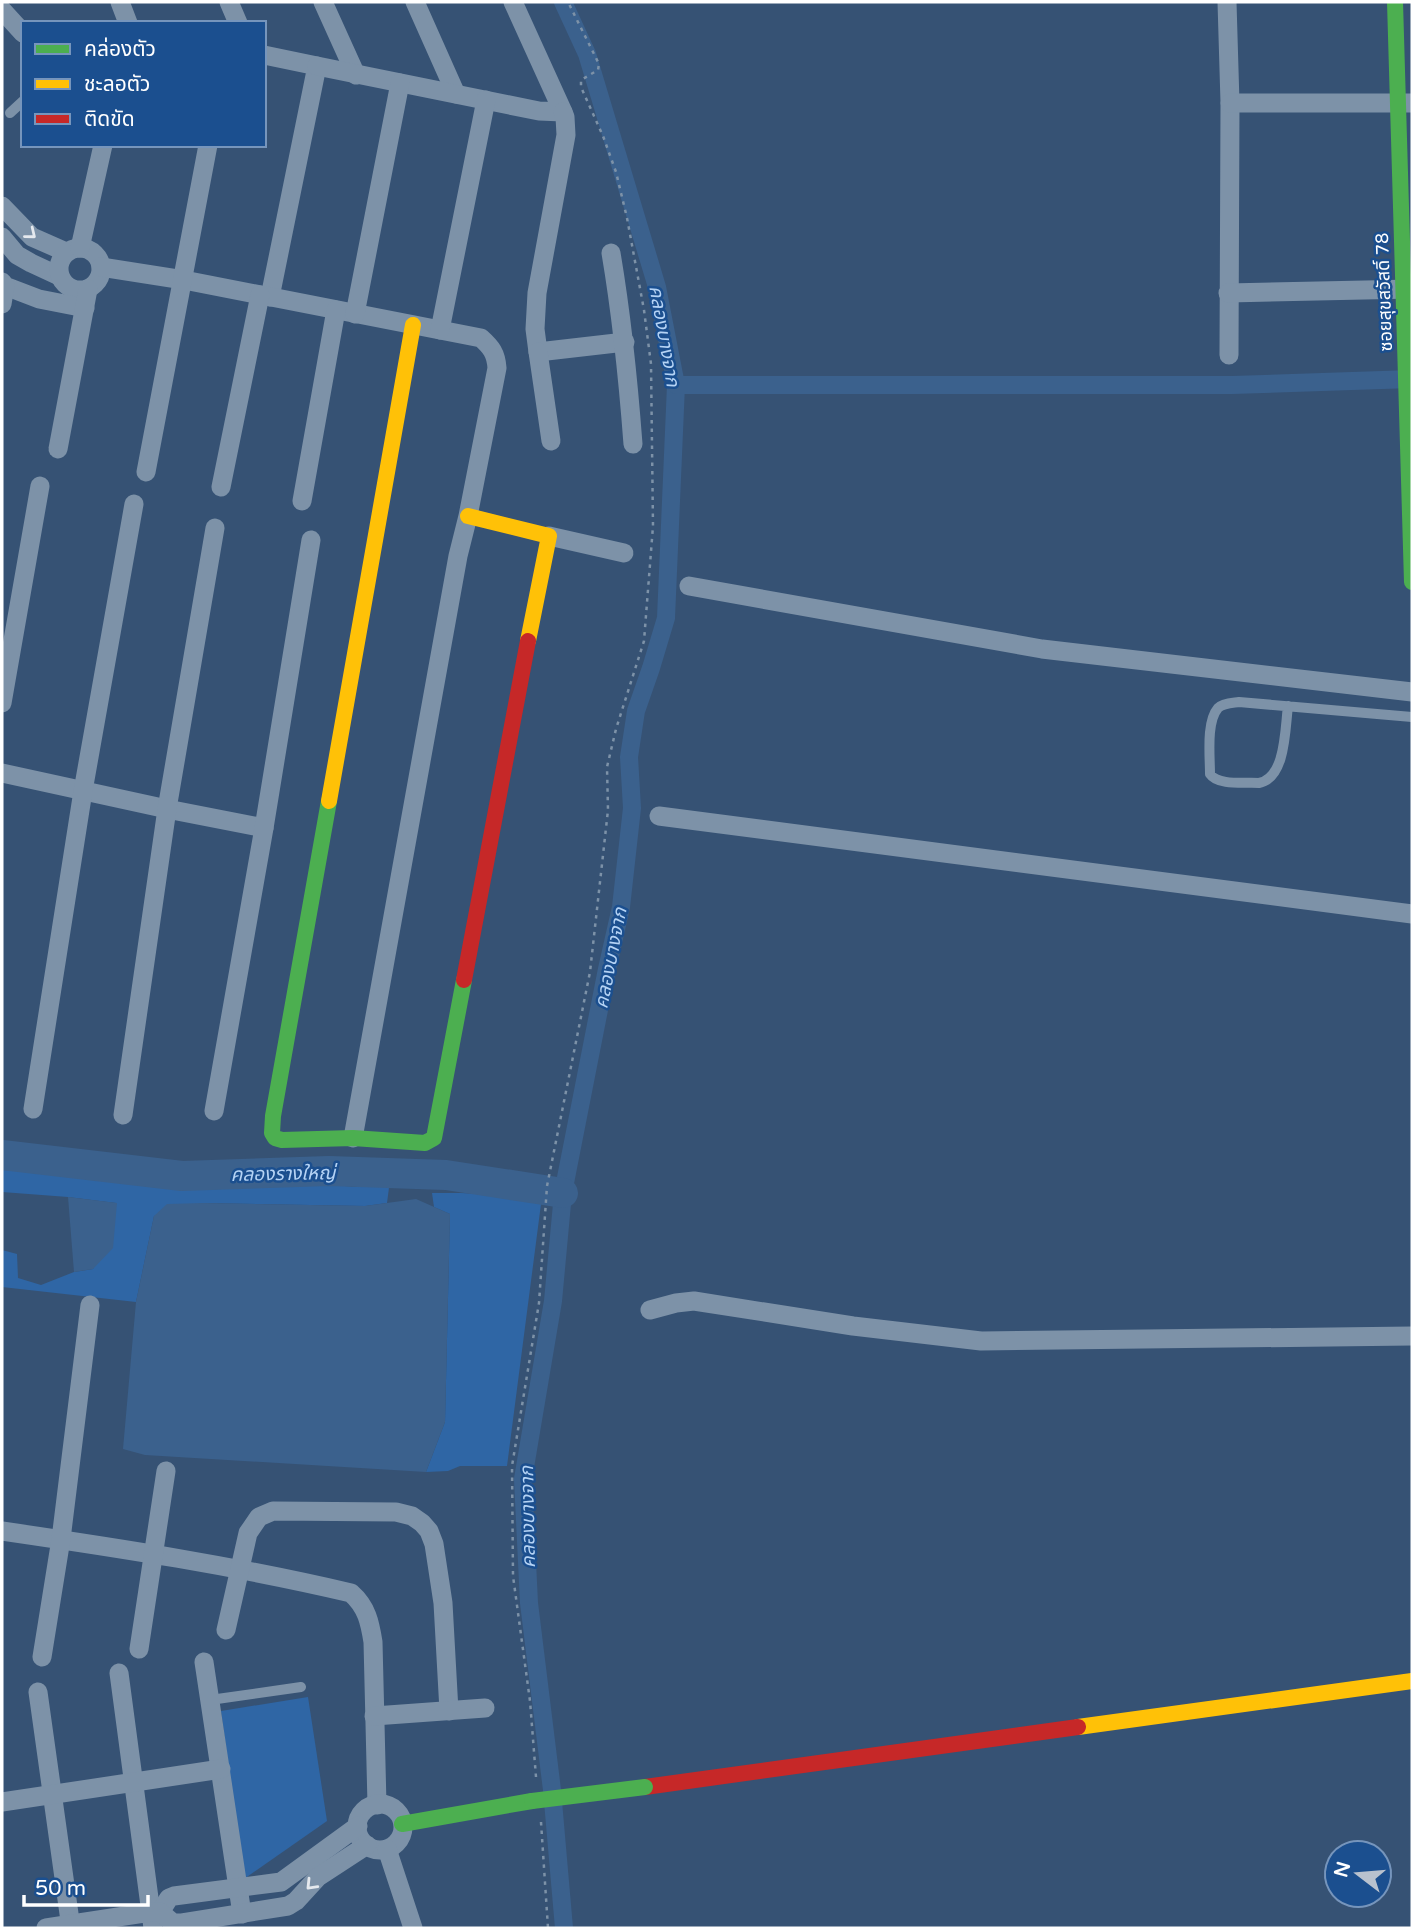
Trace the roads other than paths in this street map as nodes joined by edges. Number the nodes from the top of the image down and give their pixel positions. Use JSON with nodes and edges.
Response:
{"nodes":[{"id":1,"x":7,"y":2,"type":"edge"},
{"id":2,"x":120,"y":2,"type":"edge"},
{"id":3,"x":229,"y":2,"type":"edge"},
{"id":4,"x":323,"y":2,"type":"edge"},
{"id":5,"x":415,"y":2,"type":"edge"},
{"id":6,"x":513,"y":2,"type":"edge"},
{"id":7,"x":1227,"y":2,"type":"edge"},
{"id":8,"x":1395,"y":2,"type":"edge"},
{"id":9,"x":2,"y":8,"type":"edge"},
{"id":10,"x":127,"y":21,"type":"edge"},
{"id":11,"x":237,"y":21,"type":"edge"},
{"id":12,"x":21,"y":31,"type":"edge"},
{"id":13,"x":266,"y":55,"type":"edge"},
{"id":14,"x":317,"y":66,"type":"junction"},
{"id":15,"x":356,"y":75,"type":"junction"},
{"id":16,"x":400,"y":83,"type":"junction"},
{"id":17,"x":456,"y":94,"type":"junction"},
{"id":18,"x":486,"y":100,"type":"junction"},
{"id":19,"x":1230,"y":103,"type":"junction"},
{"id":20,"x":1405,"y":103,"type":"edge"},
{"id":21,"x":21,"y":104,"type":"edge"},
{"id":22,"x":563,"y":112,"type":"junction"},
{"id":23,"x":10,"y":113,"type":"dead end"},
{"id":24,"x":1405,"y":125,"type":"edge"},
{"id":25,"x":102,"y":147,"type":"edge"},
{"id":26,"x":208,"y":147,"type":"edge"},
{"id":27,"x":3,"y":211,"type":"edge"},
{"id":28,"x":2,"y":237,"type":"edge"},
{"id":29,"x":73,"y":250,"type":"junction"},
{"id":30,"x":611,"y":253,"type":"dead end"},
{"id":31,"x":101,"y":267,"type":"junction"},
{"id":32,"x":60,"y":276,"type":"junction"},
{"id":33,"x":184,"y":280,"type":"junction"},
{"id":34,"x":88,"y":289,"type":"junction"},
{"id":35,"x":1408,"y":289,"type":"edge"},
{"id":36,"x":3,"y":290,"type":"edge"},
{"id":37,"x":1228,"y":293,"type":"junction"},
{"id":38,"x":265,"y":296,"type":"junction"},
{"id":39,"x":85,"y":309,"type":"junction"},
{"id":40,"x":346,"y":312,"type":"junction"},
{"id":41,"x":413,"y":325,"type":"junction"},
{"id":42,"x":440,"y":330,"type":"junction"},
{"id":43,"x":625,"y":342,"type":"junction"},
{"id":44,"x":538,"y":352,"type":"junction"},
{"id":45,"x":1229,"y":355,"type":"dead end"},
{"id":46,"x":551,"y":441,"type":"dead end"},
{"id":47,"x":633,"y":444,"type":"dead end"},
{"id":48,"x":58,"y":449,"type":"dead end"},
{"id":49,"x":146,"y":472,"type":"dead end"},
{"id":50,"x":40,"y":486,"type":"dead end"},
{"id":51,"x":220,"y":487,"type":"dead end"},
{"id":52,"x":302,"y":501,"type":"dead end"},
{"id":53,"x":134,"y":504,"type":"dead end"},
{"id":54,"x":468,"y":516,"type":"junction"},
{"id":55,"x":215,"y":528,"type":"dead end"},
{"id":56,"x":549,"y":536,"type":"junction"},
{"id":57,"x":311,"y":540,"type":"dead end"},
{"id":58,"x":624,"y":552,"type":"dead end"},
{"id":59,"x":1412,"y":582,"type":"edge"},
{"id":60,"x":689,"y":586,"type":"dead end"},
{"id":61,"x":1412,"y":692,"type":"edge"},
{"id":62,"x":2,"y":702,"type":"edge"},
{"id":63,"x":1288,"y":706,"type":"junction"},
{"id":64,"x":1412,"y":717,"type":"edge"},
{"id":65,"x":2,"y":774,"type":"edge"},
{"id":66,"x":83,"y":791,"type":"junction"},
{"id":67,"x":167,"y":809,"type":"junction"},
{"id":68,"x":659,"y":816,"type":"dead end"},
{"id":69,"x":264,"y":828,"type":"junction"},
{"id":70,"x":1412,"y":914,"type":"edge"},
{"id":71,"x":33,"y":1109,"type":"dead end"},
{"id":72,"x":214,"y":1111,"type":"dead end"},
{"id":73,"x":123,"y":1115,"type":"dead end"},
{"id":74,"x":353,"y":1138,"type":"junction"},
{"id":75,"x":90,"y":1305,"type":"dead end"},
{"id":76,"x":650,"y":1310,"type":"dead end"},
{"id":77,"x":1412,"y":1336,"type":"edge"},
{"id":78,"x":166,"y":1471,"type":"dead end"},
{"id":79,"x":2,"y":1531,"type":"edge"},
{"id":80,"x":61,"y":1539,"type":"junction"},
{"id":81,"x":155,"y":1553,"type":"junction"},
{"id":82,"x":241,"y":1569,"type":"junction"},
{"id":83,"x":226,"y":1630,"type":"dead end"},
{"id":84,"x":139,"y":1649,"type":"dead end"},
{"id":85,"x":42,"y":1657,"type":"dead end"},
{"id":86,"x":204,"y":1662,"type":"dead end"},
{"id":87,"x":119,"y":1673,"type":"dead end"},
{"id":88,"x":1412,"y":1681,"type":"edge"},
{"id":89,"x":301,"y":1687,"type":"dead end"},
{"id":90,"x":38,"y":1692,"type":"dead end"},
{"id":91,"x":210,"y":1700,"type":"junction"},
{"id":92,"x":485,"y":1708,"type":"dead end"},
{"id":93,"x":449,"y":1711,"type":"junction"},
{"id":94,"x":374,"y":1716,"type":"junction"},
{"id":95,"x":220,"y":1769,"type":"junction"},
{"id":96,"x":134,"y":1782,"type":"junction"},
{"id":97,"x":52,"y":1795,"type":"junction"},
{"id":98,"x":2,"y":1802,"type":"edge"},
{"id":99,"x":377,"y":1805,"type":"junction"},
{"id":100,"x":402,"y":1824,"type":"junction"},
{"id":101,"x":358,"y":1826,"type":"junction"},
{"id":102,"x":367,"y":1845,"type":"junction"},
{"id":103,"x":387,"y":1849,"type":"junction"},
{"id":104,"x":239,"y":1888,"type":"junction"},
{"id":105,"x":242,"y":1913,"type":"junction"},
{"id":106,"x":155,"y":1918,"type":"edge"},
{"id":107,"x":71,"y":1926,"type":"edge"},
{"id":108,"x":46,"y":1928,"type":"edge"},
{"id":109,"x":413,"y":1928,"type":"edge"}],
"edges":[{"from":1,"to":9,"type":"lane"},
{"from":2,"to":10,"type":"street"},
{"from":3,"to":11,"type":"street"},
{"from":4,"to":15,"type":"street"},
{"from":5,"to":17,"type":"street"},
{"from":6,"to":22,"type":"street"},
{"from":7,"to":19,"type":"street"},
{"from":8,"to":20,"type":"street","name":"ซอยสุขสวัสดิ์ 78"},
{"from":9,"to":12,"type":"street"},
{"from":13,"to":14,"type":"street"},
{"from":14,"to":15,"type":"street"},
{"from":14,"to":38,"type":"street"},
{"from":15,"to":16,"type":"street"},
{"from":16,"to":17,"type":"street"},
{"from":16,"to":40,"type":"street"},
{"from":17,"to":18,"type":"street"},
{"from":18,"to":22,"type":"street"},
{"from":18,"to":42,"type":"street"},
{"from":19,"to":20,"type":"street"},
{"from":19,"to":37,"type":"street"},
{"from":20,"to":24,"type":"street","name":"ซอยสุขสวัสดิ์ 78"},
{"from":21,"to":23,"type":"lane"},
{"from":22,"to":44,"type":"street"},
{"from":24,"to":35,"type":"street","name":"ซอยสุขสวัสดิ์ 78"},
{"from":25,"to":29,"type":"street"},
{"from":26,"to":33,"type":"street"},
{"from":27,"to":29,"type":"street","one_way":true},
{"from":28,"to":32,"type":"street"},
{"from":29,"to":31,"type":"street"},
{"from":29,"to":32,"type":"street"},
{"from":30,"to":43,"type":"street"},
{"from":31,"to":33,"type":"street"},
{"from":31,"to":34,"type":"street"},
{"from":32,"to":34,"type":"street"},
{"from":33,"to":38,"type":"street"},
{"from":33,"to":49,"type":"street"},
{"from":34,"to":39,"type":"street"},
{"from":35,"to":37,"type":"street"},
{"from":35,"to":59,"type":"street","name":"ซอยสุขสวัสดิ์ 78"},
{"from":36,"to":39,"type":"street"},
{"from":37,"to":45,"type":"street"},
{"from":38,"to":40,"type":"street"},
{"from":38,"to":51,"type":"street"},
{"from":39,"to":48,"type":"street"},
{"from":40,"to":41,"type":"street"},
{"from":40,"to":52,"type":"street"},
{"from":41,"to":42,"type":"street"},
{"from":41,"to":74,"type":"street"},
{"from":42,"to":54,"type":"street"},
{"from":43,"to":44,"type":"street"},
{"from":43,"to":47,"type":"street"},
{"from":44,"to":46,"type":"street"},
{"from":50,"to":62,"type":"street"},
{"from":53,"to":66,"type":"street"},
{"from":54,"to":56,"type":"street"},
{"from":54,"to":74,"type":"street"},
{"from":55,"to":67,"type":"street"},
{"from":56,"to":58,"type":"street"},
{"from":56,"to":74,"type":"street"},
{"from":57,"to":69,"type":"street"},
{"from":60,"to":61,"type":"street"},
{"from":63,"to":63,"type":"lane"},
{"from":63,"to":64,"type":"lane"},
{"from":65,"to":66,"type":"street"},
{"from":66,"to":67,"type":"street"},
{"from":66,"to":71,"type":"street"},
{"from":67,"to":69,"type":"street"},
{"from":67,"to":73,"type":"street"},
{"from":68,"to":70,"type":"street"},
{"from":69,"to":72,"type":"street"},
{"from":75,"to":80,"type":"street"},
{"from":76,"to":77,"type":"street"},
{"from":78,"to":81,"type":"street"},
{"from":79,"to":80,"type":"street"},
{"from":80,"to":81,"type":"street"},
{"from":80,"to":85,"type":"street"},
{"from":81,"to":82,"type":"street"},
{"from":81,"to":84,"type":"street"},
{"from":82,"to":83,"type":"street"},
{"from":82,"to":93,"type":"street"},
{"from":82,"to":94,"type":"street"},
{"from":86,"to":91,"type":"street"},
{"from":87,"to":96,"type":"street"},
{"from":88,"to":100,"type":"street","bridge":true},
{"from":89,"to":91,"type":"lane"},
{"from":90,"to":97,"type":"street"},
{"from":91,"to":95,"type":"street"},
{"from":92,"to":93,"type":"street"},
{"from":93,"to":94,"type":"street"},
{"from":94,"to":99,"type":"street"},
{"from":95,"to":96,"type":"street"},
{"from":95,"to":104,"type":"street"},
{"from":96,"to":97,"type":"street"},
{"from":96,"to":106,"type":"street"},
{"from":97,"to":98,"type":"street"},
{"from":97,"to":107,"type":"street"},
{"from":99,"to":100,"type":"street"},
{"from":99,"to":101,"type":"street"},
{"from":100,"to":103,"type":"street"},
{"from":101,"to":102,"type":"street"},
{"from":101,"to":104,"type":"street"},
{"from":102,"to":103,"type":"street"},
{"from":102,"to":105,"type":"street","one_way":true},
{"from":103,"to":109,"type":"street"},
{"from":104,"to":105,"type":"street"},
{"from":104,"to":106,"type":"street"},
{"from":105,"to":106,"type":"street"},
{"from":106,"to":107,"type":"street"},
{"from":107,"to":108,"type":"street"}]}
